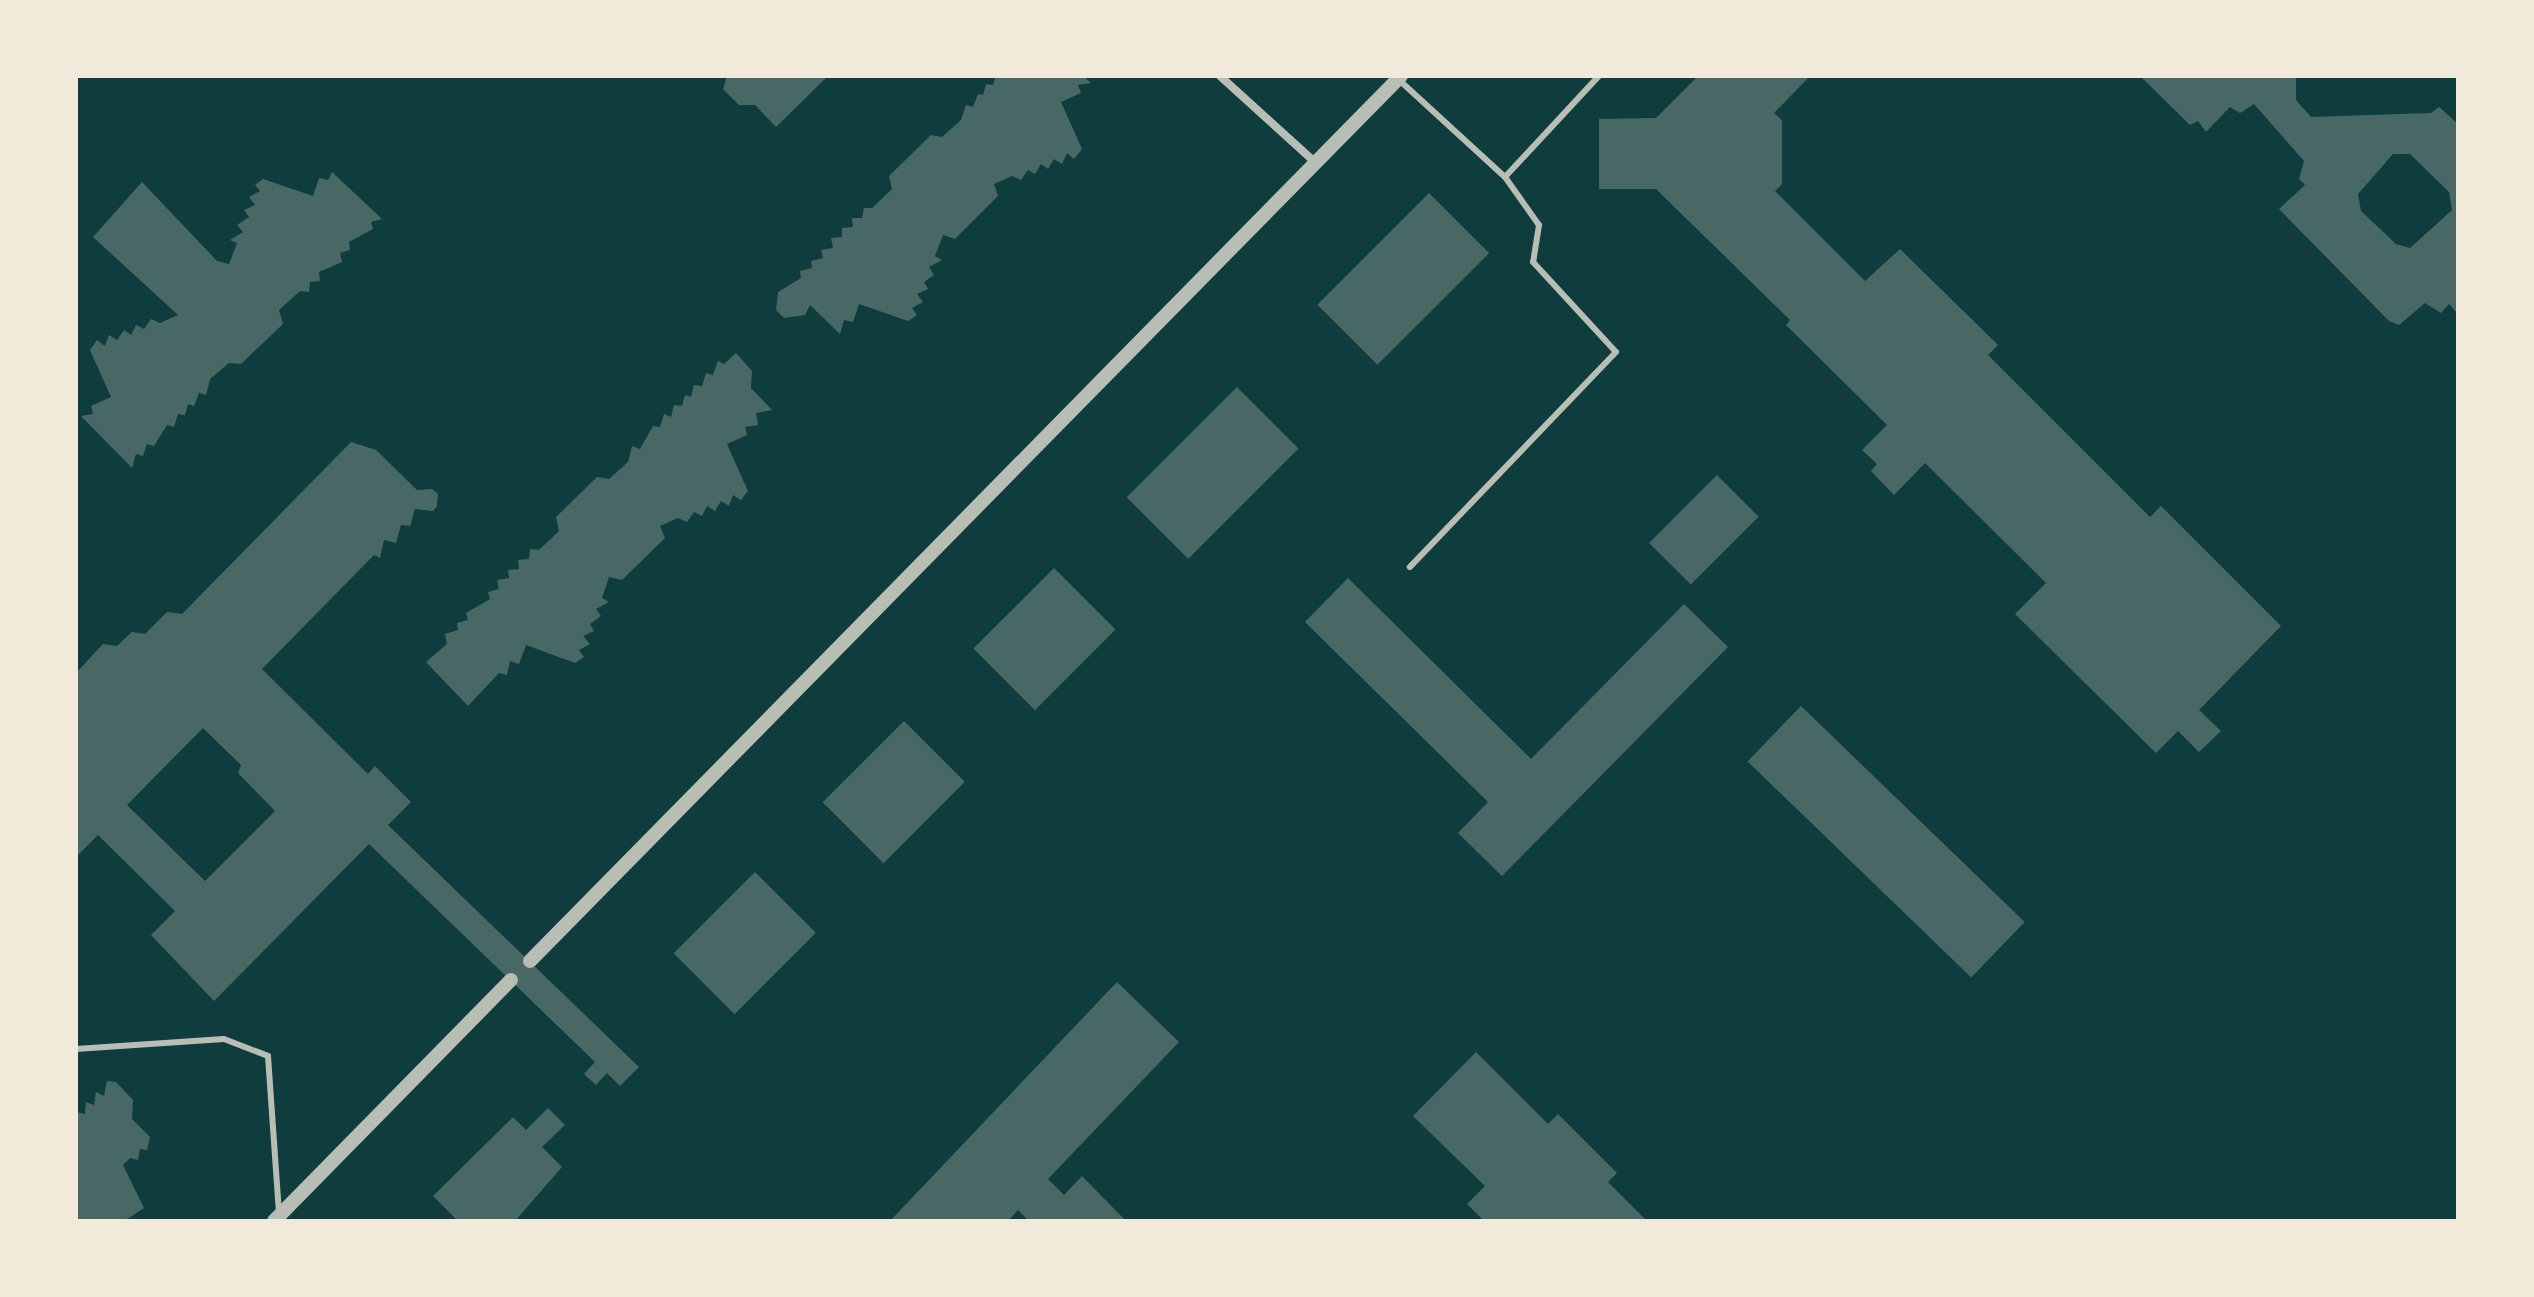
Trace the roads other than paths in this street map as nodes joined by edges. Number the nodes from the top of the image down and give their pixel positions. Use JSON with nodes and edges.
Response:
{"nodes":[{"id":1,"x":1220,"y":76,"type":"edge"},
{"id":2,"x":1599,"y":76,"type":"edge"},
{"id":3,"x":1400,"y":78,"type":"edge"},
{"id":4,"x":1315,"y":162,"type":"junction"},
{"id":5,"x":1505,"y":177,"type":"junction"},
{"id":6,"x":1410,"y":567,"type":"dead end"},
{"id":7,"x":530,"y":961,"type":"dead end"},
{"id":8,"x":511,"y":980,"type":"dead end"},
{"id":9,"x":76,"y":1049,"type":"edge"},
{"id":10,"x":277,"y":1218,"type":"edge"}],
"edges":[{"from":1,"to":4,"type":"street"},
{"from":2,"to":5,"type":"lane"},
{"from":3,"to":4,"type":"street"},
{"from":3,"to":5,"type":"lane"},
{"from":4,"to":7,"type":"street"},
{"from":5,"to":6,"type":"lane"},
{"from":8,"to":10,"type":"street"},
{"from":9,"to":10,"type":"lane"}]}
